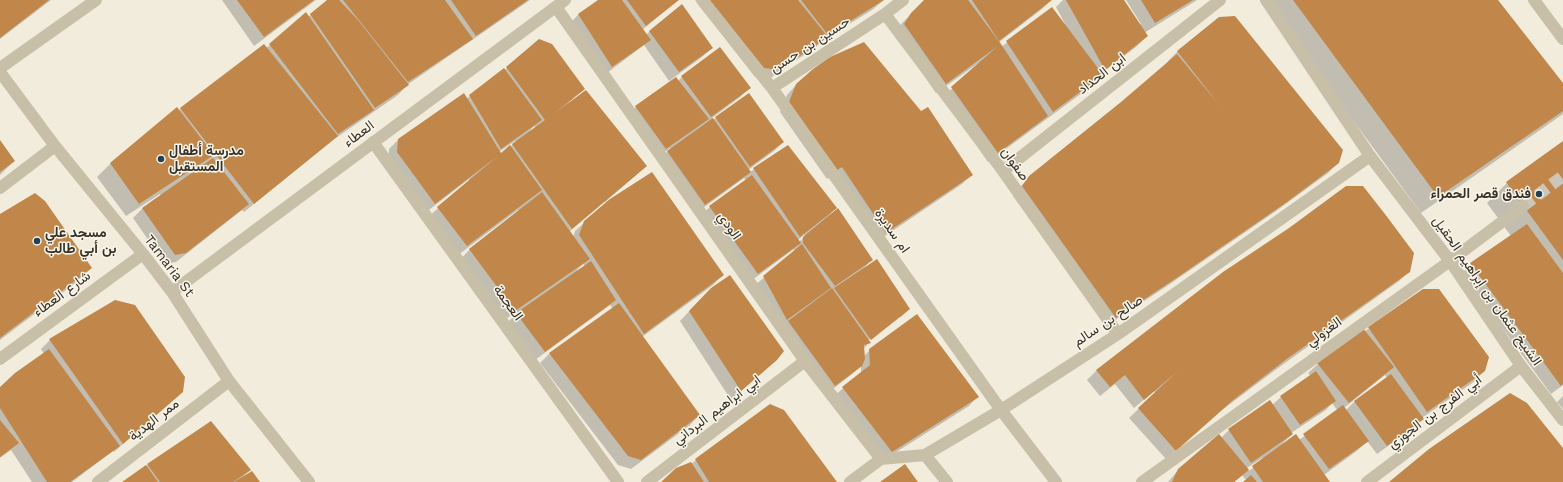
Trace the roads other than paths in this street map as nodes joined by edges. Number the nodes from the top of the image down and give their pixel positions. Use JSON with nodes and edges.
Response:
{"nodes":[{"id":1,"x":96,"y":0,"type":"edge"},
{"id":2,"x":702,"y":0,"type":"edge"},
{"id":3,"x":903,"y":0,"type":"edge"},
{"id":4,"x":1220,"y":0,"type":"edge"},
{"id":5,"x":1266,"y":0,"type":"edge"},
{"id":6,"x":1534,"y":0,"type":"edge"},
{"id":7,"x":560,"y":3,"type":"edge"},
{"id":8,"x":885,"y":14,"type":"junction"},
{"id":9,"x":1563,"y":38,"type":"edge"},
{"id":10,"x":0,"y":68,"type":"edge"},
{"id":11,"x":0,"y":72,"type":"edge"},
{"id":12,"x":772,"y":88,"type":"junction"},
{"id":13,"x":374,"y":142,"type":"junction"},
{"id":14,"x":55,"y":146,"type":"junction"},
{"id":15,"x":1370,"y":156,"type":"junction"},
{"id":16,"x":1003,"y":172,"type":"junction"},
{"id":17,"x":0,"y":188,"type":"edge"},
{"id":18,"x":1523,"y":206,"type":"tunnel mouth"},
{"id":19,"x":143,"y":254,"type":"junction"},
{"id":20,"x":1450,"y":261,"type":"junction"},
{"id":21,"x":172,"y":292,"type":"junction"},
{"id":22,"x":1118,"y":334,"type":"junction"},
{"id":23,"x":0,"y":359,"type":"edge"},
{"id":24,"x":805,"y":361,"type":"junction"},
{"id":25,"x":1521,"y":366,"type":"junction"},
{"id":26,"x":229,"y":381,"type":"junction"},
{"id":27,"x":1001,"y":410,"type":"junction"},
{"id":28,"x":1563,"y":420,"type":"edge"},
{"id":29,"x":925,"y":454,"type":"junction"},
{"id":30,"x":880,"y":460,"type":"junction"},
{"id":31,"x":98,"y":482,"type":"edge"},
{"id":32,"x":309,"y":482,"type":"edge"},
{"id":33,"x":618,"y":482,"type":"edge"},
{"id":34,"x":647,"y":482,"type":"edge"},
{"id":35,"x":850,"y":482,"type":"edge"},
{"id":36,"x":947,"y":482,"type":"edge"},
{"id":37,"x":1056,"y":482,"type":"edge"},
{"id":38,"x":1142,"y":482,"type":"edge"},
{"id":39,"x":1367,"y":482,"type":"edge"}],
"edges":[{"from":1,"to":10,"type":"street"},
{"from":2,"to":12,"type":"street","name":"ام سديرة"},
{"from":3,"to":8,"type":"street","name":"حسين بن حسن"},
{"from":4,"to":16,"type":"street","name":"ابن الحداد"},
{"from":5,"to":15,"type":"street","name":"الشيخ عثمان بن إبراهيم الحقيل"},
{"from":6,"to":9,"type":"street"},
{"from":7,"to":13,"type":"street","name":"العطاء"},
{"from":7,"to":24,"type":"street","name":"الودي"},
{"from":8,"to":12,"type":"street","name":"حسين بن حسن"},
{"from":8,"to":16,"type":"street","name":"صفوان"},
{"from":11,"to":14,"type":"street","name":"Tamaria St"},
{"from":12,"to":27,"type":"street","name":"ام سديرة"},
{"from":13,"to":21,"type":"street","name":"العطاء"},
{"from":13,"to":33,"type":"street","name":"العجمة"},
{"from":14,"to":17,"type":"street"},
{"from":14,"to":19,"type":"street","name":"Tamaria St"},
{"from":15,"to":20,"type":"street","name":"الشيخ عثمان بن إبراهيم الحقيل"},
{"from":15,"to":22,"type":"street","name":"صالح بن سالم"},
{"from":16,"to":22,"type":"street","name":"صفوان"},
{"from":18,"to":20,"type":"street","name":"الغزولي"},
{"from":19,"to":21,"type":"street","name":"Tamaria St"},
{"from":19,"to":23,"type":"street","name":"شارع العطاء"},
{"from":20,"to":25,"type":"street","name":"الشيخ عثمان بن إبراهيم الحقيل"},
{"from":20,"to":38,"type":"street","name":"الغزولي"},
{"from":21,"to":26,"type":"street","name":"Tamaria St"},
{"from":22,"to":27,"type":"street","name":"صالح بن سالم"},
{"from":24,"to":30,"type":"street","name":"الودي"},
{"from":24,"to":34,"type":"street","name":"ابي ابراهيم البرداني"},
{"from":25,"to":28,"type":"street","name":"الشيخ عثمان بن إبراهيم الحقيل"},
{"from":25,"to":39,"type":"street","name":"أبي الفرج بن الجوزي"},
{"from":26,"to":31,"type":"street","name":"ممر الهدية"},
{"from":26,"to":32,"type":"street","name":"Tamaria St"},
{"from":27,"to":29,"type":"street","name":"صالح بن سالم"},
{"from":27,"to":37,"type":"street","name":"ام سديرة"},
{"from":29,"to":30,"type":"street","name":"صالح بن سالم"},
{"from":29,"to":36,"type":"street"},
{"from":30,"to":35,"type":"street","name":"صالح بن سالم"}]}
